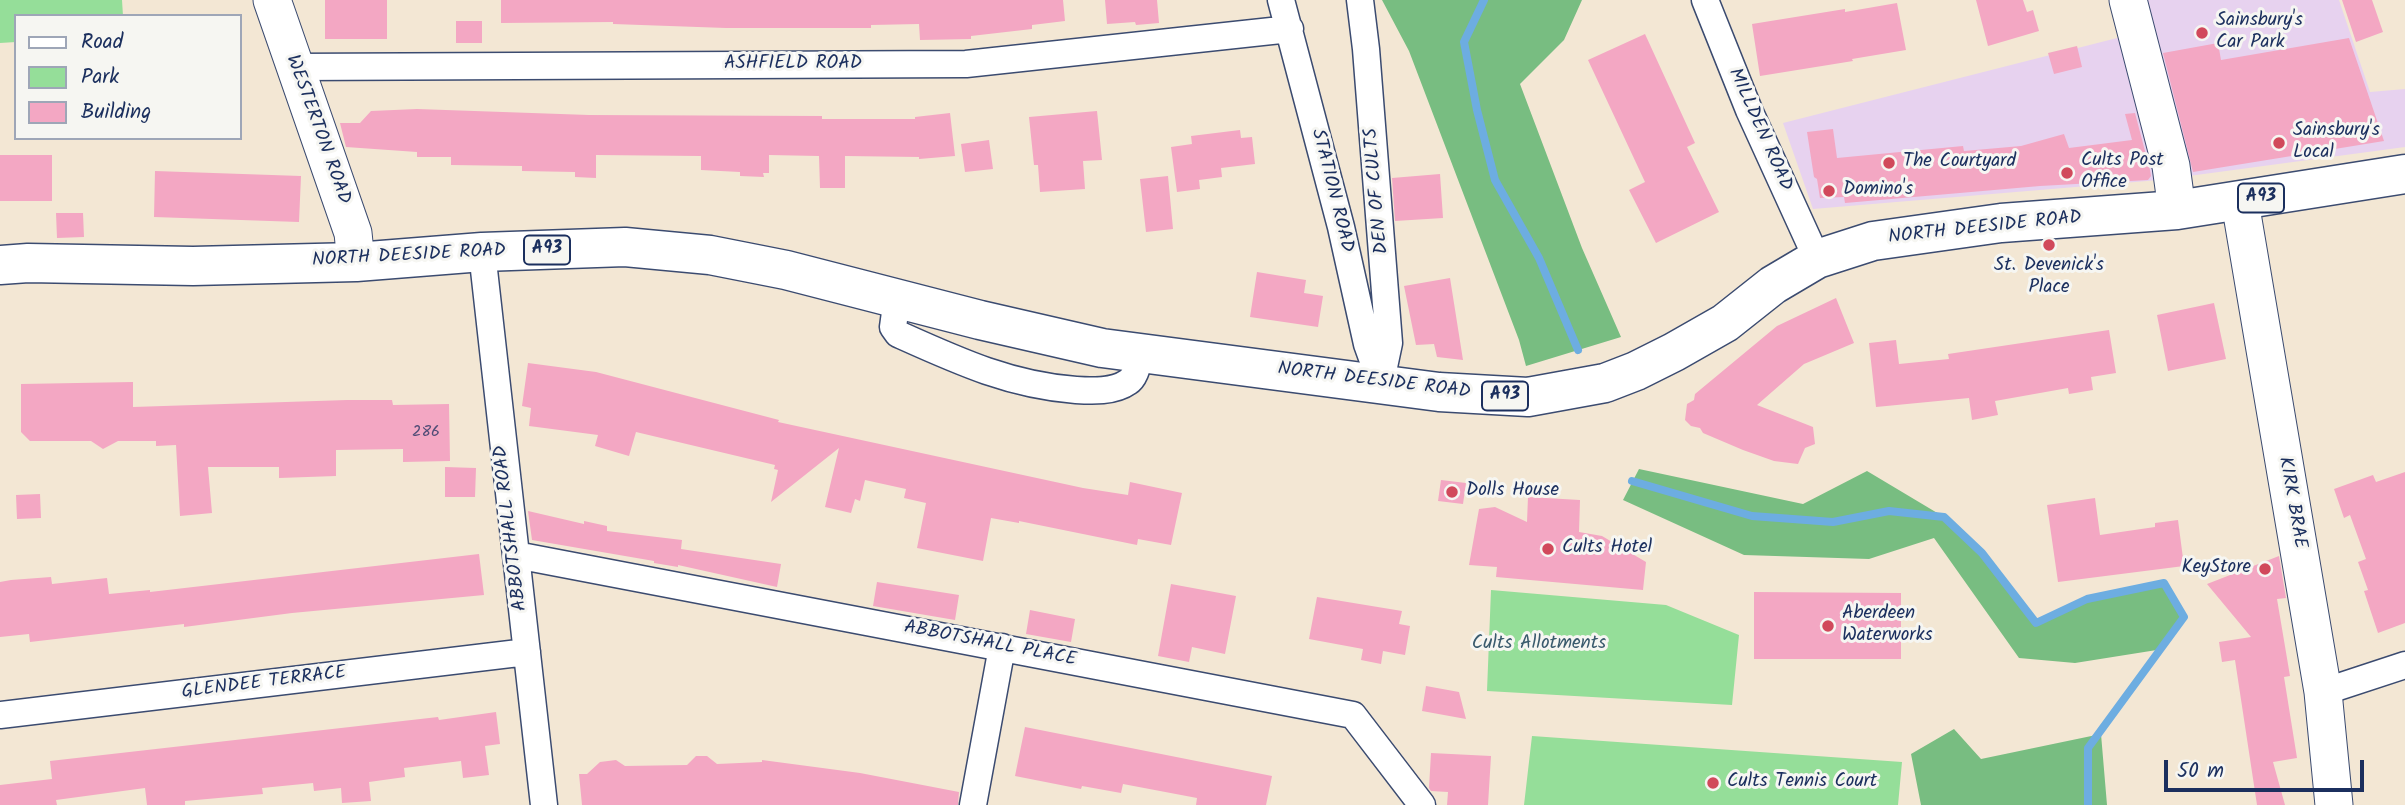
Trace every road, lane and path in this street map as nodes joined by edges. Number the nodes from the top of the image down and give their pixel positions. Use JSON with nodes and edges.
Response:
{"nodes":[{"id":1,"x":272,"y":0,"type":"edge"},
{"id":2,"x":1281,"y":0,"type":"edge"},
{"id":3,"x":1360,"y":0,"type":"edge"},
{"id":4,"x":1705,"y":0,"type":"edge"},
{"id":5,"x":2128,"y":0,"type":"edge"},
{"id":6,"x":1290,"y":29,"type":"junction"},
{"id":7,"x":294,"y":67,"type":"junction"},
{"id":8,"x":2405,"y":174,"type":"edge"},
{"id":9,"x":2240,"y":202,"type":"junction"},
{"id":10,"x":2177,"y":210,"type":"junction"},
{"id":11,"x":482,"y":252,"type":"junction"},
{"id":12,"x":1817,"y":259,"type":"junction"},
{"id":13,"x":356,"y":262,"type":"junction"},
{"id":14,"x":0,"y":265,"type":"edge"},
{"id":15,"x":897,"y":298,"type":"junction"},
{"id":16,"x":1141,"y":353,"type":"junction"},
{"id":17,"x":1381,"y":383,"type":"junction"},
{"id":18,"x":516,"y":555,"type":"junction"},
{"id":19,"x":1002,"y":647,"type":"junction"},
{"id":20,"x":527,"y":652,"type":"junction"},
{"id":21,"x":2405,"y":665,"type":"edge"},
{"id":22,"x":2323,"y":692,"type":"junction"},
{"id":23,"x":0,"y":715,"type":"edge"},
{"id":24,"x":544,"y":805,"type":"edge"},
{"id":25,"x":973,"y":805,"type":"edge"},
{"id":26,"x":1422,"y":805,"type":"edge"},
{"id":27,"x":2334,"y":805,"type":"edge"}],
"edges":[{"from":1,"to":7,"type":"street","name":"WESTERTON ROAD"},
{"from":2,"to":6,"type":"street","name":"STATION ROAD"},
{"from":3,"to":17,"type":"street","name":"DEN OF CULTS"},
{"from":4,"to":12,"type":"street","name":"MILLDEN ROAD"},
{"from":5,"to":10,"type":"street"},
{"from":6,"to":7,"type":"street","name":"ASHFIELD ROAD"},
{"from":6,"to":17,"type":"street","name":"STATION ROAD"},
{"from":7,"to":13,"type":"street","name":"WESTERTON ROAD"},
{"from":8,"to":9,"type":"main road","name":"NORTH DEESIDE ROAD","number":"A93"},
{"from":9,"to":10,"type":"main road","name":"NORTH DEESIDE ROAD","number":"A93"},
{"from":9,"to":22,"type":"street","name":"KIRK BRAE"},
{"from":10,"to":12,"type":"main road","name":"NORTH DEESIDE ROAD","number":"A93"},
{"from":11,"to":13,"type":"main road","name":"NORTH DEESIDE ROAD","number":"A93"},
{"from":11,"to":15,"type":"main road","name":"NORTH DEESIDE ROAD","number":"A93"},
{"from":11,"to":18,"type":"street","name":"ABBOTSHALL ROAD"},
{"from":12,"to":17,"type":"main road","name":"NORTH DEESIDE ROAD","number":"A93"},
{"from":13,"to":14,"type":"main road","name":"NORTH DEESIDE ROAD","number":"A93"},
{"from":15,"to":16,"type":"main road","name":"NORTH DEESIDE ROAD","number":"A93"},
{"from":15,"to":16,"type":"street"},
{"from":16,"to":17,"type":"main road","name":"NORTH DEESIDE ROAD","number":"A93"},
{"from":18,"to":19,"type":"street","name":"ABBOTSHALL PLACE"},
{"from":18,"to":20,"type":"street","name":"ABBOTSHALL ROAD"},
{"from":19,"to":25,"type":"street"},
{"from":19,"to":26,"type":"street","name":"ABBOTSHALL PLACE"},
{"from":20,"to":23,"type":"street","name":"GLENDEE TERRACE"},
{"from":20,"to":24,"type":"street","name":"ABBOTSHALL ROAD"},
{"from":21,"to":22,"type":"street"},
{"from":22,"to":27,"type":"street","name":"KIRK BRAE"}]}
